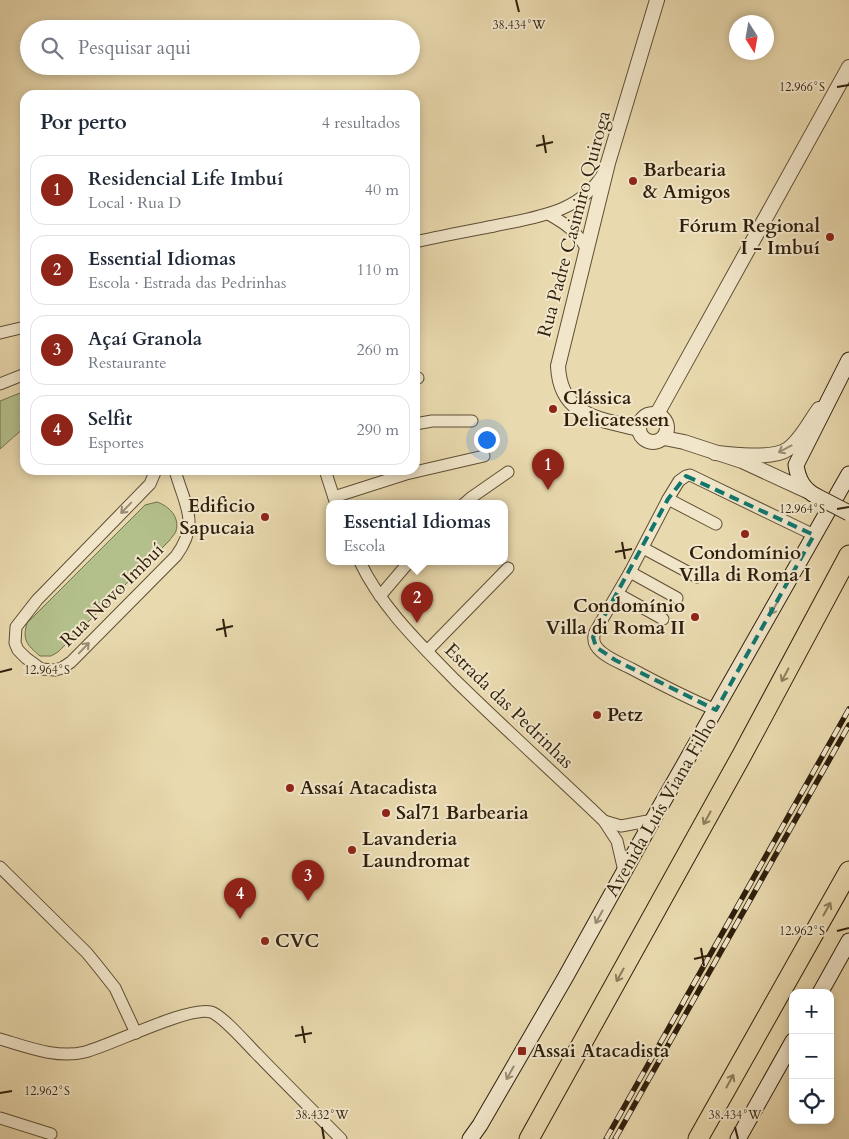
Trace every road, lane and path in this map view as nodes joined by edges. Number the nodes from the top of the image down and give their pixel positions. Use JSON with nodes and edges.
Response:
{"nodes":[{"id":1,"x":657,"y":0,"type":"edge"},
{"id":2,"x":847,"y":74,"type":"edge"},
{"id":3,"x":608,"y":163,"type":"junction"},
{"id":4,"x":550,"y":215,"type":"junction"},
{"id":5,"x":420,"y":241,"type":"edge"},
{"id":6,"x":586,"y":248,"type":"junction"},
{"id":7,"x":20,"y":328,"type":"edge"},
{"id":8,"x":0,"y":332,"type":"edge"},
{"id":9,"x":849,"y":360,"type":"edge"},
{"id":10,"x":20,"y":376,"type":"edge"},
{"id":11,"x":0,"y":384,"type":"edge"},
{"id":12,"x":836,"y":384,"type":"junction"},
{"id":13,"x":657,"y":414,"type":"junction"},
{"id":14,"x":472,"y":421,"type":"dead end"},
{"id":15,"x":420,"y":423,"type":"edge"},
{"id":16,"x":640,"y":424,"type":"junction"},
{"id":17,"x":666,"y":434,"type":"junction"},
{"id":18,"x":715,"y":453,"type":"junction"},
{"id":19,"x":484,"y":456,"type":"dead end"},
{"id":20,"x":420,"y":471,"type":"edge"},
{"id":21,"x":508,"y":472,"type":"dead end"},
{"id":22,"x":849,"y":474,"type":"edge"},
{"id":23,"x":154,"y":475,"type":"edge"},
{"id":24,"x":177,"y":475,"type":"edge"},
{"id":25,"x":327,"y":475,"type":"edge"},
{"id":26,"x":403,"y":475,"type":"edge"},
{"id":27,"x":812,"y":493,"type":"junction"},
{"id":28,"x":668,"y":499,"type":"junction"},
{"id":29,"x":335,"y":500,"type":"edge"},
{"id":30,"x":338,"y":500,"type":"edge"},
{"id":31,"x":469,"y":500,"type":"edge"},
{"id":32,"x":849,"y":513,"type":"edge"},
{"id":33,"x":716,"y":524,"type":"dead end"},
{"id":34,"x":814,"y":535,"type":"junction"},
{"id":35,"x":643,"y":548,"type":"junction"},
{"id":36,"x":849,"y":555,"type":"edge"},
{"id":37,"x":362,"y":565,"type":"edge"},
{"id":38,"x":406,"y":565,"type":"edge"},
{"id":39,"x":508,"y":568,"type":"dead end"},
{"id":40,"x":630,"y":572,"type":"junction"},
{"id":41,"x":697,"y":577,"type":"dead end"},
{"id":42,"x":618,"y":594,"type":"junction"},
{"id":43,"x":380,"y":596,"type":"junction"},
{"id":44,"x":677,"y":598,"type":"dead end"},
{"id":45,"x":663,"y":619,"type":"dead end"},
{"id":46,"x":427,"y":652,"type":"junction"},
{"id":47,"x":716,"y":710,"type":"junction"},
{"id":48,"x":653,"y":820,"type":"junction"},
{"id":49,"x":604,"y":821,"type":"junction"},
{"id":50,"x":0,"y":867,"type":"edge"},
{"id":51,"x":624,"y":871,"type":"junction"},
{"id":52,"x":849,"y":871,"type":"edge"},
{"id":53,"x":849,"y":941,"type":"edge"},
{"id":54,"x":822,"y":989,"type":"edge"},
{"id":55,"x":136,"y":1033,"type":"junction"},
{"id":56,"x":0,"y":1039,"type":"edge"},
{"id":57,"x":789,"y":1048,"type":"edge"},
{"id":58,"x":0,"y":1118,"type":"edge"},
{"id":59,"x":52,"y":1134,"type":"dead end"},
{"id":60,"x":340,"y":1139,"type":"edge"},
{"id":61,"x":470,"y":1139,"type":"edge"},
{"id":62,"x":529,"y":1139,"type":"edge"},
{"id":63,"x":698,"y":1139,"type":"edge"},
{"id":64,"x":738,"y":1139,"type":"edge"}],
"edges":[{"from":1,"to":3,"type":"street","name":"Rua Padre Casimiro Quiroga"},
{"from":2,"to":13,"type":"street"},
{"from":3,"to":4,"type":"street"},
{"from":3,"to":6,"type":"street","name":"Rua Padre Casimiro Quiroga"},
{"from":4,"to":5,"type":"street"},
{"from":4,"to":6,"type":"street"},
{"from":6,"to":16,"type":"street","name":"Rua Padre Casimiro Quiroga"},
{"from":7,"to":8,"type":"street"},
{"from":9,"to":12,"type":"main road"},
{"from":10,"to":11,"type":"street"},
{"from":12,"to":18,"type":"street","one_way":true},
{"from":12,"to":27,"type":"main road"},
{"from":13,"to":16,"type":"street"},
{"from":13,"to":17,"type":"street"},
{"from":14,"to":15,"type":"street"},
{"from":16,"to":17,"type":"street"},
{"from":17,"to":18,"type":"street"},
{"from":18,"to":27,"type":"street"},
{"from":19,"to":20,"type":"street"},
{"from":21,"to":31,"type":"street"},
{"from":22,"to":34,"type":"main road","name":"Avenida Luís Viana Filho"},
{"from":23,"to":24,"type":"street","name":"Rua Novo Imbuí","one_way":true},
{"from":25,"to":29,"type":"street"},
{"from":26,"to":30,"type":"street"},
{"from":27,"to":32,"type":"main road","bridge":true},
{"from":28,"to":33,"type":"street"},
{"from":28,"to":34,"type":"street"},
{"from":28,"to":35,"type":"street"},
{"from":34,"to":47,"type":"main road","name":"Avenida Luís Viana Filho","one_way":true},
{"from":35,"to":40,"type":"street"},
{"from":35,"to":41,"type":"street"},
{"from":36,"to":62,"type":"highway","one_way":true},
{"from":37,"to":43,"type":"street","name":"Estrada das Pedrinhas"},
{"from":38,"to":43,"type":"street"},
{"from":39,"to":46,"type":"street"},
{"from":40,"to":42,"type":"street"},
{"from":40,"to":44,"type":"street"},
{"from":42,"to":45,"type":"street"},
{"from":42,"to":47,"type":"street"},
{"from":43,"to":46,"type":"street","name":"Estrada das Pedrinhas"},
{"from":46,"to":49,"type":"street","name":"Estrada das Pedrinhas"},
{"from":47,"to":48,"type":"main road","name":"Avenida Luís Viana Filho"},
{"from":48,"to":49,"type":"street"},
{"from":48,"to":51,"type":"main road","name":"Avenida Luís Viana Filho"},
{"from":49,"to":51,"type":"street","name":"Estrada das Pedrinhas"},
{"from":50,"to":55,"type":"street"},
{"from":51,"to":61,"type":"main road","name":"Avenida Luís Viana Filho","one_way":true},
{"from":63,"to":52,"type":"highway","one_way":true},
{"from":53,"to":54,"type":"main road"},
{"from":55,"to":56,"type":"street"},
{"from":55,"to":60,"type":"street"},
{"from":57,"to":64,"type":"main road"},
{"from":58,"to":59,"type":"street"}]}
